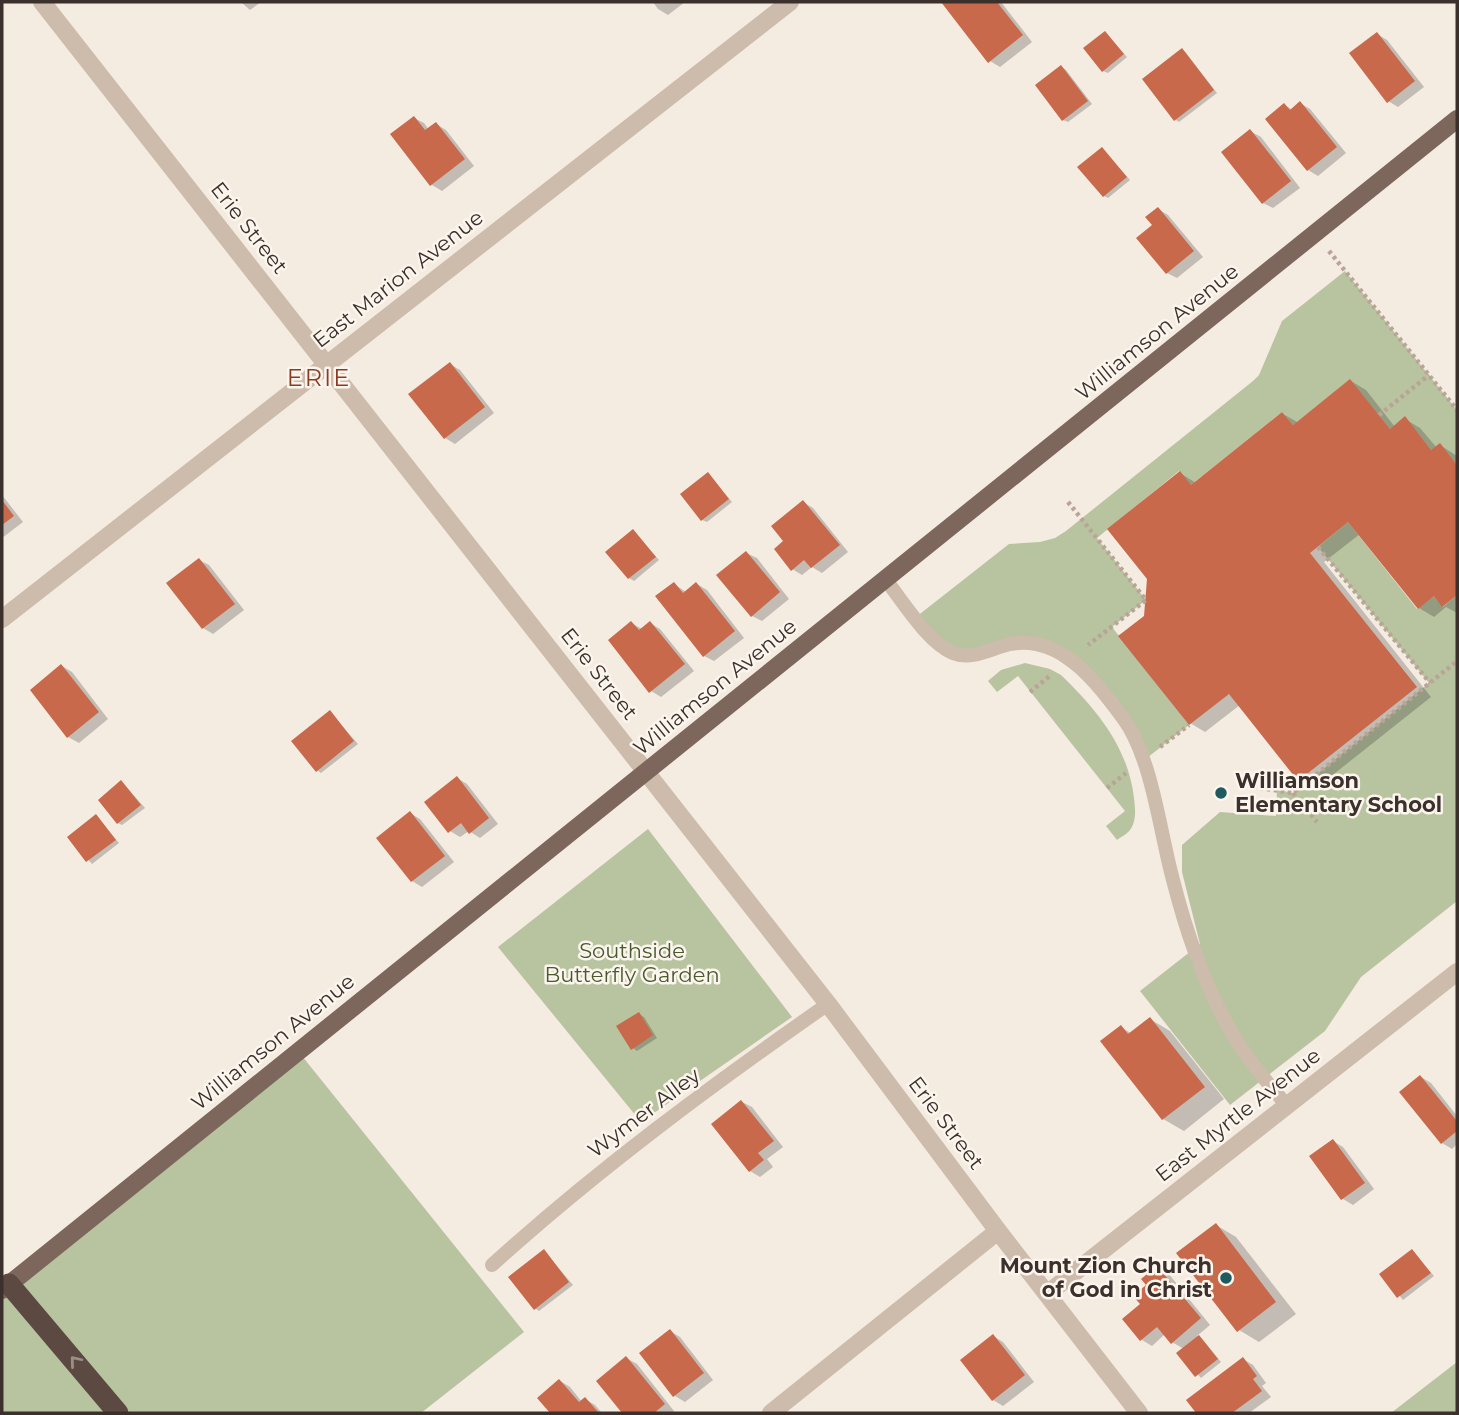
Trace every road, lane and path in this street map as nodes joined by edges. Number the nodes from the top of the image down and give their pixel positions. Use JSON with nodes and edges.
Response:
{"nodes":[{"id":1,"x":42,"y":2,"type":"edge"},
{"id":2,"x":790,"y":2,"type":"edge"},
{"id":3,"x":1457,"y":119,"type":"edge"},
{"id":4,"x":1315,"y":234,"type":"junction"},
{"id":5,"x":327,"y":364,"type":"junction"},
{"id":6,"x":1429,"y":375,"type":"junction"},
{"id":7,"x":1457,"y":410,"type":"edge"},
{"id":8,"x":1379,"y":415,"type":"dead end"},
{"id":9,"x":1068,"y":502,"type":"dead end"},
{"id":10,"x":1318,"y":547,"type":"dead end"},
{"id":11,"x":885,"y":579,"type":"junction"},
{"id":12,"x":2,"y":619,"type":"edge"},
{"id":13,"x":1070,"y":660,"type":"junction"},
{"id":14,"x":1457,"y":661,"type":"edge"},
{"id":15,"x":1430,"y":683,"type":"junction"},
{"id":16,"x":1030,"y":692,"type":"dead end"},
{"id":17,"x":646,"y":771,"type":"junction"},
{"id":18,"x":1253,"y":787,"type":"dead end"},
{"id":19,"x":1293,"y":793,"type":"junction"},
{"id":20,"x":1317,"y":822,"type":"dead end"},
{"id":21,"x":1457,"y":972,"type":"edge"},
{"id":22,"x":828,"y":1004,"type":"junction"},
{"id":23,"x":1287,"y":1106,"type":"junction"},
{"id":24,"x":998,"y":1231,"type":"junction"},
{"id":25,"x":492,"y":1265,"type":"dead end"},
{"id":26,"x":4,"y":1282,"type":"edge"},
{"id":27,"x":1047,"y":1294,"type":"junction"},
{"id":28,"x":118,"y":1413,"type":"edge"},
{"id":29,"x":771,"y":1413,"type":"edge"},
{"id":30,"x":1139,"y":1413,"type":"edge"}],
"edges":[{"from":1,"to":5,"type":"street","name":"Erie Street"},
{"from":2,"to":5,"type":"street","name":"East Marion Avenue"},
{"from":3,"to":4,"type":"main road","name":"Williamson Avenue"},
{"from":4,"to":6,"type":"path"},
{"from":4,"to":11,"type":"main road","name":"Williamson Avenue"},
{"from":5,"to":12,"type":"street","name":"East Marion Avenue"},
{"from":5,"to":17,"type":"street","name":"Erie Street"},
{"from":6,"to":7,"type":"path"},
{"from":6,"to":8,"type":"path"},
{"from":9,"to":13,"type":"path"},
{"from":10,"to":15,"type":"path"},
{"from":11,"to":13,"type":"lane"},
{"from":11,"to":17,"type":"main road","name":"Williamson Avenue"},
{"from":13,"to":16,"type":"path"},
{"from":13,"to":23,"type":"lane"},
{"from":14,"to":15,"type":"path"},
{"from":15,"to":19,"type":"path"},
{"from":17,"to":22,"type":"street","name":"Erie Street"},
{"from":17,"to":26,"type":"main road","name":"Williamson Avenue"},
{"from":18,"to":19,"type":"path"},
{"from":19,"to":20,"type":"path"},
{"from":21,"to":23,"type":"street","name":"East Myrtle Avenue"},
{"from":22,"to":24,"type":"street","name":"Erie Street"},
{"from":22,"to":25,"type":"lane","name":"Wymer Alley"},
{"from":23,"to":27,"type":"street","name":"East Myrtle Avenue"},
{"from":24,"to":27,"type":"street","name":"Erie Street"},
{"from":24,"to":29,"type":"street"},
{"from":28,"to":26,"type":"highway","one_way":true},
{"from":27,"to":30,"type":"street","name":"Erie Street"}]}
